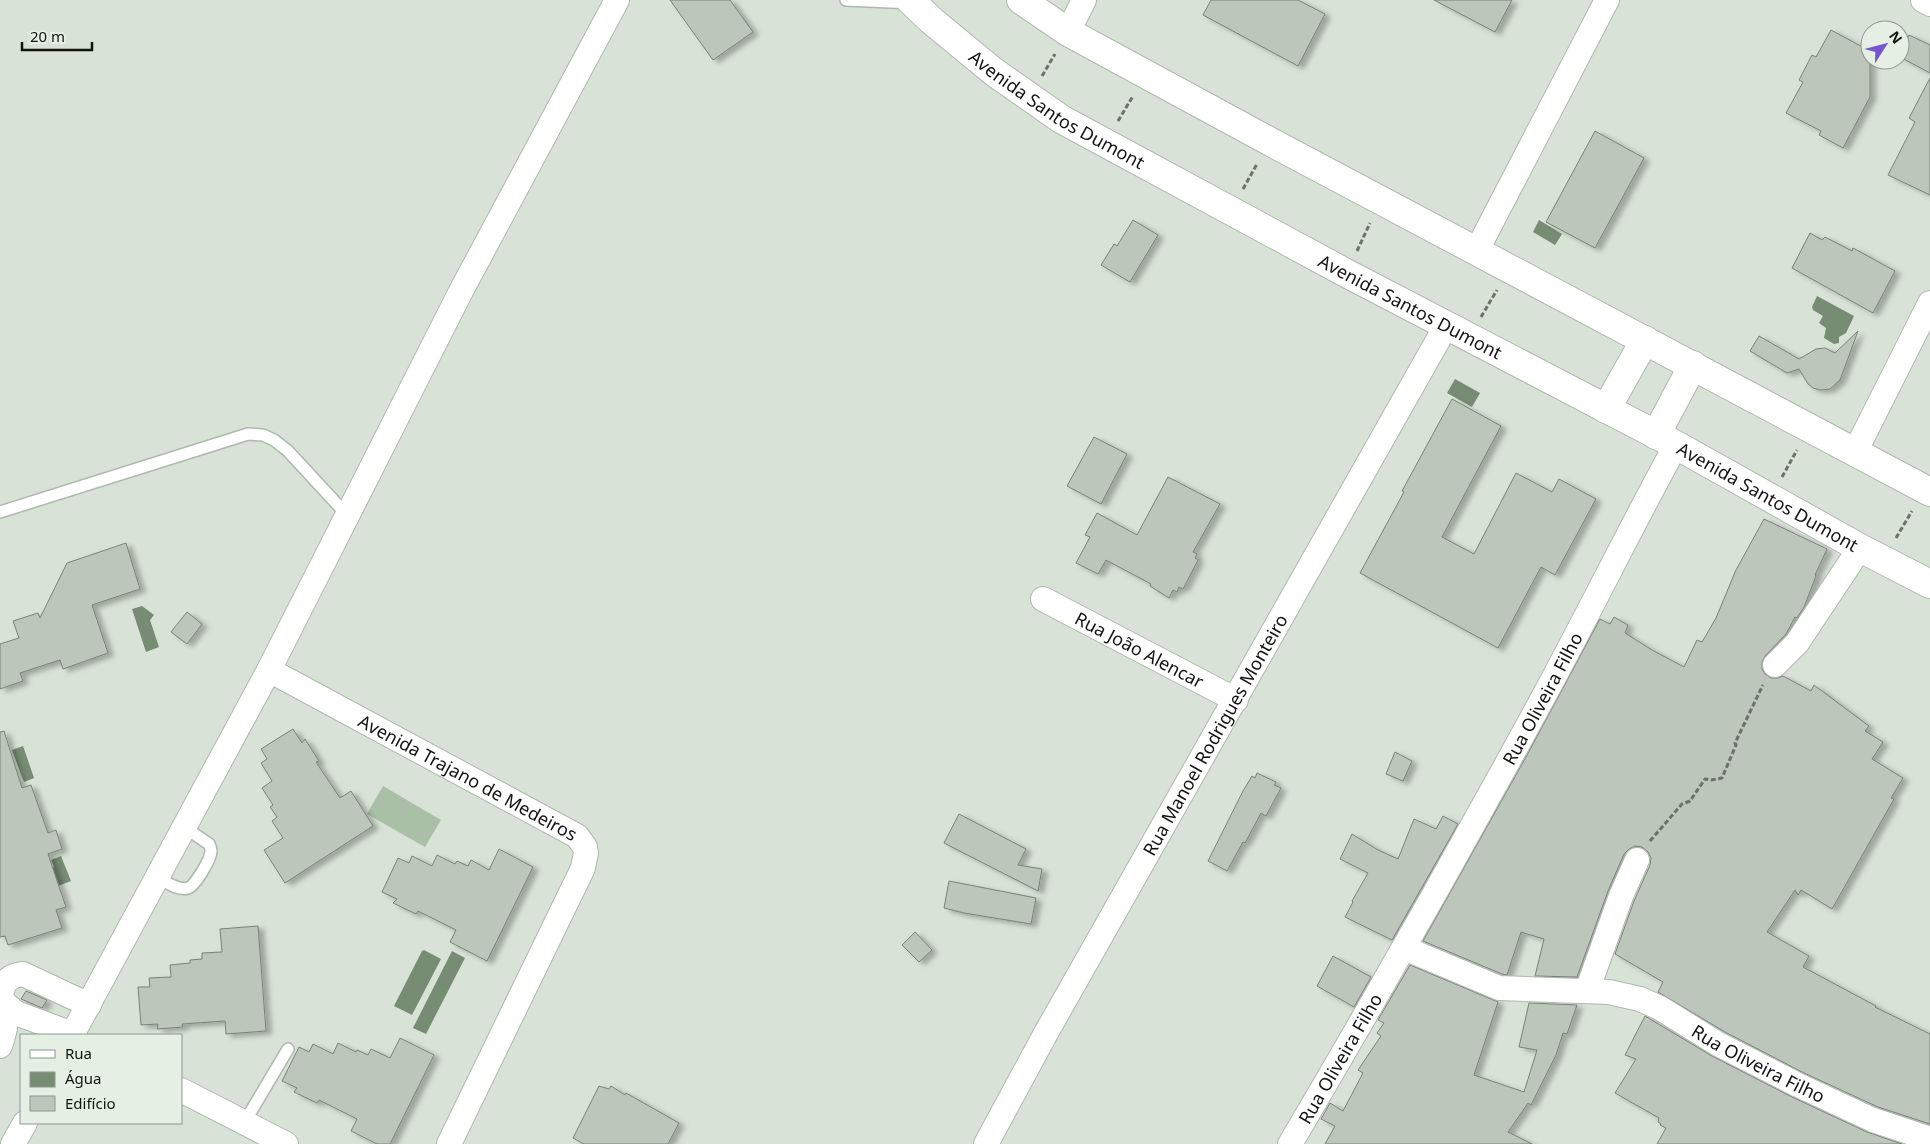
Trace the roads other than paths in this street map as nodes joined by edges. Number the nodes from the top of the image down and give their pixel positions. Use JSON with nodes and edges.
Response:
{"nodes":[{"id":1,"x":618,"y":0,"type":"edge"},
{"id":2,"x":846,"y":0,"type":"edge"},
{"id":3,"x":1021,"y":0,"type":"edge"},
{"id":4,"x":1084,"y":0,"type":"edge"},
{"id":5,"x":1608,"y":0,"type":"edge"},
{"id":6,"x":1923,"y":0,"type":"edge"},
{"id":7,"x":911,"y":1,"type":"edge"},
{"id":8,"x":1930,"y":4,"type":"edge"},
{"id":9,"x":1068,"y":32,"type":"junction"},
{"id":10,"x":1477,"y":250,"type":"junction"},
{"id":11,"x":1930,"y":303,"type":"edge"},
{"id":12,"x":1458,"y":332,"type":"junction"},
{"id":13,"x":1645,"y":340,"type":"junction"},
{"id":14,"x":1693,"y":365,"type":"junction"},
{"id":15,"x":1606,"y":409,"type":"junction"},
{"id":16,"x":1666,"y":440,"type":"junction"},
{"id":17,"x":1855,"y":452,"type":"junction"},
{"id":18,"x":1927,"y":490,"type":"edge"},
{"id":19,"x":0,"y":512,"type":"edge"},
{"id":20,"x":348,"y":516,"type":"junction"},
{"id":21,"x":1871,"y":554,"type":"junction"},
{"id":22,"x":1930,"y":584,"type":"edge"},
{"id":23,"x":1043,"y":599,"type":"dead end"},
{"id":24,"x":1775,"y":665,"type":"road end"},
{"id":25,"x":269,"y":670,"type":"junction"},
{"id":26,"x":1236,"y":700,"type":"junction"},
{"id":27,"x":184,"y":827,"type":"junction"},
{"id":28,"x":1637,"y":860,"type":"road end"},
{"id":29,"x":157,"y":878,"type":"junction"},
{"id":30,"x":1404,"y":948,"type":"junction"},
{"id":31,"x":7,"y":974,"type":"edge"},
{"id":32,"x":1587,"y":991,"type":"junction"},
{"id":33,"x":1,"y":998,"type":"edge"},
{"id":34,"x":88,"y":1005,"type":"junction"},
{"id":35,"x":28,"y":1018,"type":"junction"},
{"id":36,"x":70,"y":1034,"type":"edge"},
{"id":37,"x":74,"y":1034,"type":"edge"},
{"id":38,"x":0,"y":1046,"type":"edge"},
{"id":39,"x":288,"y":1049,"type":"dead end"},
{"id":40,"x":182,"y":1091,"type":"edge"},
{"id":41,"x":244,"y":1123,"type":"junction"},
{"id":42,"x":24,"y":1124,"type":"edge"},
{"id":43,"x":1930,"y":1139,"type":"edge"},
{"id":44,"x":13,"y":1144,"type":"edge"},
{"id":45,"x":286,"y":1144,"type":"edge"},
{"id":46,"x":449,"y":1144,"type":"edge"},
{"id":47,"x":986,"y":1144,"type":"edge"},
{"id":48,"x":1290,"y":1144,"type":"edge"}],
"edges":[{"from":1,"to":20,"type":"street"},
{"from":2,"to":7,"type":"lane"},
{"from":3,"to":9,"type":"main road"},
{"from":4,"to":9,"type":"street"},
{"from":5,"to":10,"type":"street"},
{"from":6,"to":8,"type":"street"},
{"from":7,"to":12,"type":"main road","name":"Avenida Santos Dumont"},
{"from":9,"to":10,"type":"main road"},
{"from":10,"to":13,"type":"main road"},
{"from":11,"to":17,"type":"street"},
{"from":12,"to":15,"type":"main road","name":"Avenida Santos Dumont"},
{"from":12,"to":26,"type":"street","name":"Rua Manoel Rodrigues Monteiro"},
{"from":13,"to":14,"type":"main road"},
{"from":13,"to":15,"type":"main road"},
{"from":14,"to":16,"type":"main road"},
{"from":14,"to":17,"type":"main road"},
{"from":15,"to":16,"type":"main road","name":"Avenida Santos Dumont"},
{"from":16,"to":21,"type":"main road","name":"Avenida Santos Dumont"},
{"from":16,"to":30,"type":"street","name":"Rua Oliveira Filho"},
{"from":17,"to":18,"type":"main road"},
{"from":19,"to":20,"type":"lane"},
{"from":20,"to":25,"type":"street"},
{"from":21,"to":22,"type":"main road","name":"Avenida Santos Dumont"},
{"from":21,"to":24,"type":"street"},
{"from":23,"to":26,"type":"street","name":"Rua João Alencar"},
{"from":25,"to":27,"type":"street"},
{"from":25,"to":46,"type":"street","name":"Avenida Trajano de Medeiros"},
{"from":26,"to":47,"type":"street","name":"Rua Manoel Rodrigues Monteiro"},
{"from":27,"to":29,"type":"street"},
{"from":27,"to":29,"type":"lane"},
{"from":28,"to":32,"type":"street"},
{"from":29,"to":34,"type":"street"},
{"from":30,"to":32,"type":"street","name":"Rua Oliveira Filho"},
{"from":30,"to":48,"type":"street","name":"Rua Oliveira Filho"},
{"from":31,"to":33,"type":"street"},
{"from":31,"to":34,"type":"street"},
{"from":32,"to":43,"type":"street","name":"Rua Oliveira Filho"},
{"from":33,"to":35,"type":"street"},
{"from":33,"to":38,"type":"street"},
{"from":34,"to":37,"type":"street"},
{"from":35,"to":36,"type":"street"},
{"from":35,"to":38,"type":"street"},
{"from":39,"to":41,"type":"lane"},
{"from":40,"to":41,"type":"street"},
{"from":41,"to":45,"type":"street"},
{"from":42,"to":44,"type":"street"}]}
